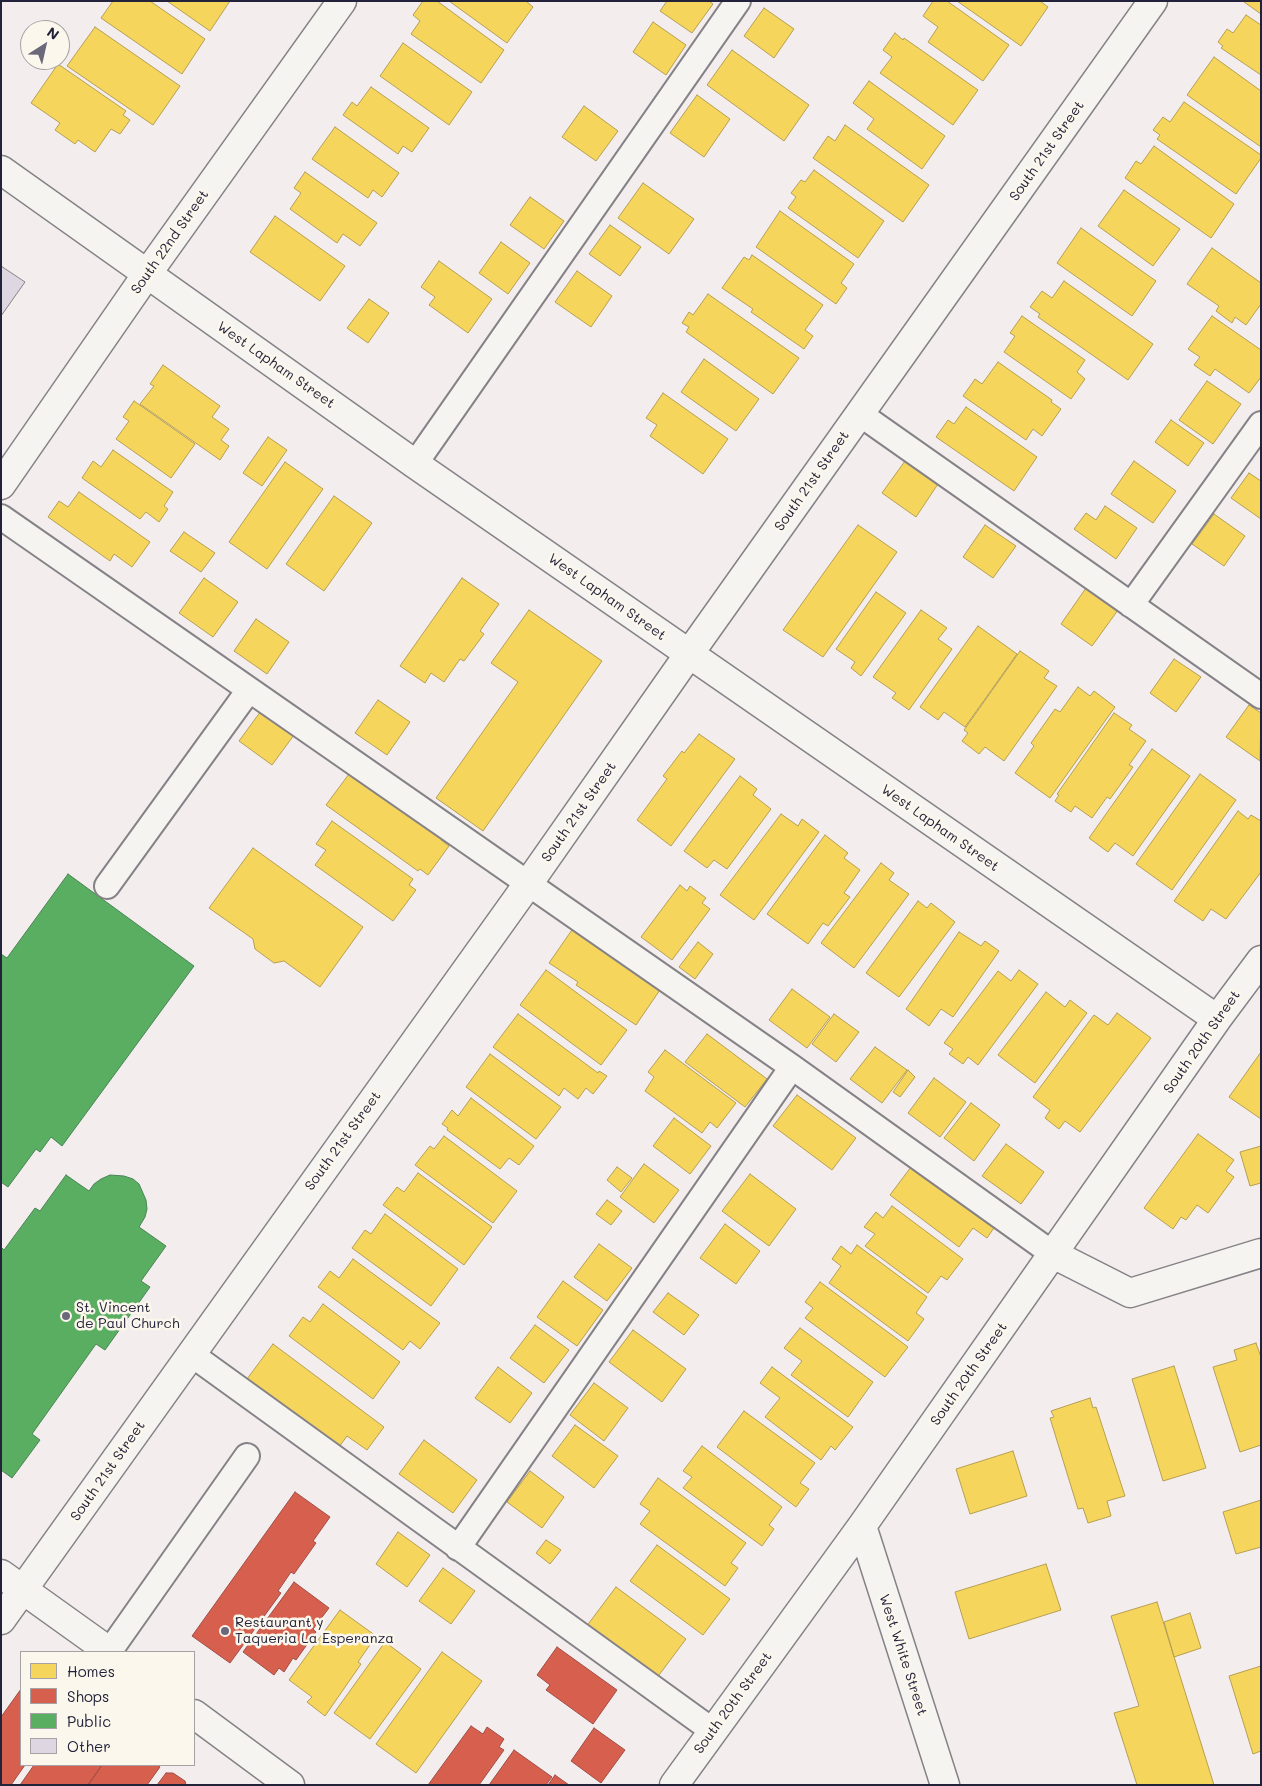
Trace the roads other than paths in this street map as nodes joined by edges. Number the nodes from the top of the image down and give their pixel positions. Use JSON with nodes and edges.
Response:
{"nodes":[{"id":1,"x":342,"y":1,"type":"edge"},
{"id":2,"x":738,"y":1,"type":"edge"},
{"id":3,"x":1153,"y":1,"type":"edge"},
{"id":4,"x":1,"y":170,"type":"edge"},
{"id":5,"x":147,"y":274,"type":"junction"},
{"id":6,"x":860,"y":414,"type":"junction"},
{"id":7,"x":1261,"y":424,"type":"edge"},
{"id":8,"x":415,"y":464,"type":"junction"},
{"id":9,"x":1,"y":484,"type":"edge"},
{"id":10,"x":1,"y":517,"type":"edge"},
{"id":11,"x":1131,"y":605,"type":"junction"},
{"id":12,"x":689,"y":654,"type":"junction"},
{"id":13,"x":249,"y":690,"type":"junction"},
{"id":14,"x":1261,"y":696,"type":"edge"},
{"id":15,"x":528,"y":884,"type":"junction"},
{"id":16,"x":107,"y":886,"type":"dead end"},
{"id":17,"x":1261,"y":960,"type":"edge"},
{"id":18,"x":1217,"y":1019,"type":"junction"},
{"id":19,"x":792,"y":1067,"type":"junction"},
{"id":20,"x":1261,"y":1253,"type":"edge"},
{"id":21,"x":1053,"y":1254,"type":"junction"},
{"id":22,"x":191,"y":1354,"type":"junction"},
{"id":23,"x":247,"y":1456,"type":"dead end"},
{"id":24,"x":862,"y":1526,"type":"junction"},
{"id":25,"x":458,"y":1548,"type":"junction"},
{"id":26,"x":12,"y":1582,"type":"edge"},
{"id":27,"x":1,"y":1620,"type":"edge"},
{"id":28,"x":108,"y":1651,"type":"edge"},
{"id":29,"x":110,"y":1651,"type":"edge"},
{"id":30,"x":195,"y":1715,"type":"edge"},
{"id":31,"x":713,"y":1731,"type":"junction"},
{"id":32,"x":290,"y":1785,"type":"edge"},
{"id":33,"x":674,"y":1785,"type":"edge"},
{"id":34,"x":945,"y":1785,"type":"edge"}],
"edges":[{"from":1,"to":5,"type":"street","name":"South 22nd Street"},
{"from":2,"to":8,"type":"lane"},
{"from":3,"to":6,"type":"street","name":"South 21st Street"},
{"from":4,"to":5,"type":"street","name":"West Lapham Street"},
{"from":5,"to":8,"type":"street","name":"West Lapham Street"},
{"from":5,"to":9,"type":"street","name":"South 22nd Street"},
{"from":6,"to":11,"type":"lane"},
{"from":6,"to":12,"type":"street","name":"South 21st Street"},
{"from":7,"to":11,"type":"lane"},
{"from":8,"to":12,"type":"street","name":"West Lapham Street"},
{"from":10,"to":13,"type":"lane"},
{"from":11,"to":14,"type":"lane"},
{"from":12,"to":15,"type":"street","name":"South 21st Street"},
{"from":12,"to":18,"type":"street","name":"West Lapham Street"},
{"from":13,"to":15,"type":"lane"},
{"from":13,"to":16,"type":"lane"},
{"from":15,"to":19,"type":"lane"},
{"from":15,"to":22,"type":"street","name":"South 21st Street"},
{"from":17,"to":18,"type":"street","name":"South 20th Street"},
{"from":18,"to":21,"type":"street","name":"South 20th Street"},
{"from":19,"to":21,"type":"lane"},
{"from":19,"to":25,"type":"lane"},
{"from":20,"to":21,"type":"street"},
{"from":21,"to":24,"type":"street","name":"South 20th Street"},
{"from":22,"to":25,"type":"lane"},
{"from":22,"to":26,"type":"street","name":"South 21st Street"},
{"from":23,"to":29,"type":"lane"},
{"from":24,"to":31,"type":"street","name":"South 20th Street"},
{"from":24,"to":34,"type":"street","name":"West White Street"},
{"from":25,"to":31,"type":"lane"},
{"from":26,"to":27,"type":"street","name":"South 21st Street"},
{"from":26,"to":28,"type":"street"},
{"from":30,"to":32,"type":"street"},
{"from":31,"to":33,"type":"street","name":"South 20th Street"}]}
